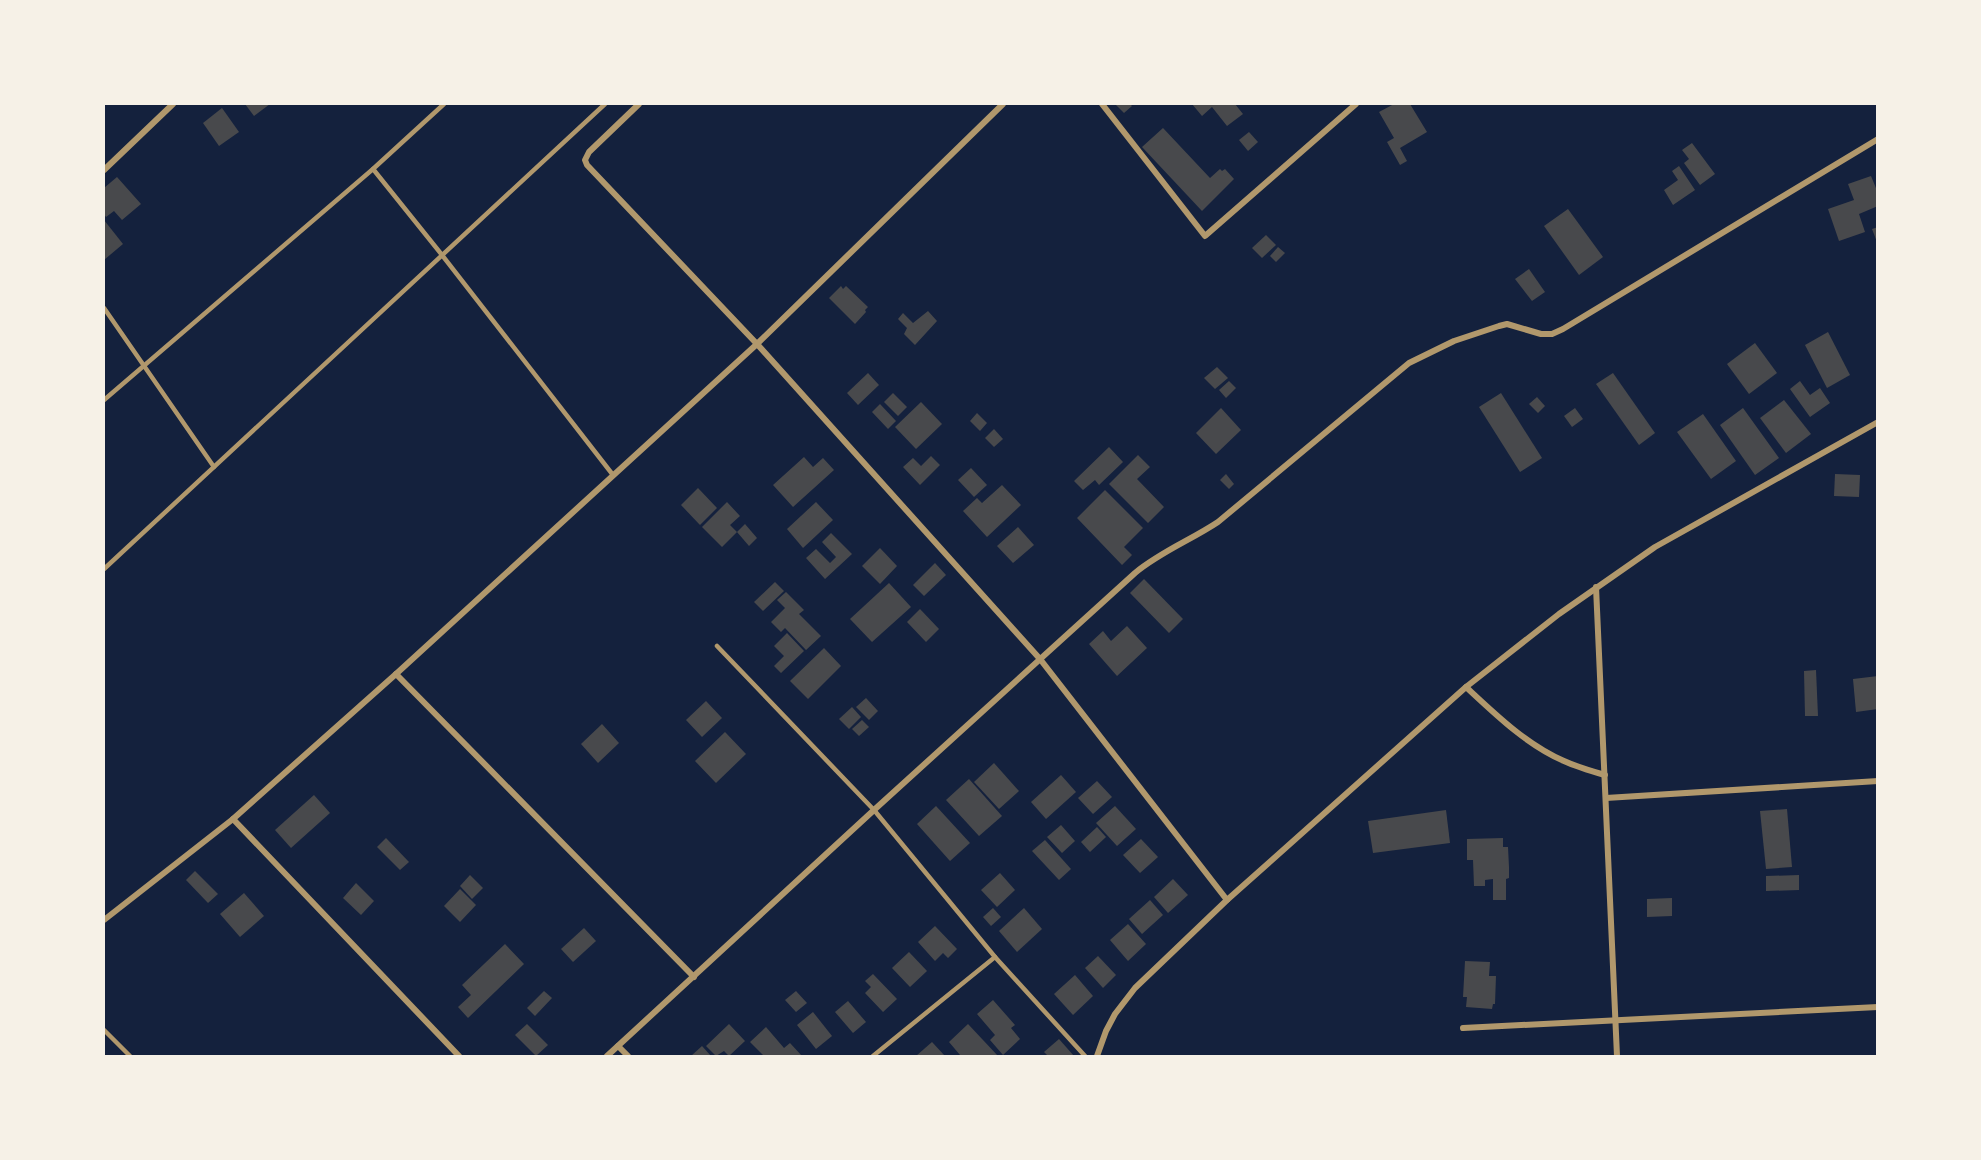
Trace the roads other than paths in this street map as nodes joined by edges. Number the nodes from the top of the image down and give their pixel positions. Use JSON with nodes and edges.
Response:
{"nodes":[{"id":1,"x":173,"y":104,"type":"edge"},
{"id":2,"x":444,"y":104,"type":"edge"},
{"id":3,"x":605,"y":104,"type":"edge"},
{"id":4,"x":639,"y":104,"type":"edge"},
{"id":5,"x":1003,"y":104,"type":"edge"},
{"id":6,"x":1102,"y":104,"type":"edge"},
{"id":7,"x":1356,"y":104,"type":"edge"},
{"id":8,"x":1878,"y":139,"type":"edge"},
{"id":9,"x":373,"y":169,"type":"junction"},
{"id":10,"x":104,"y":170,"type":"edge"},
{"id":11,"x":442,"y":255,"type":"junction"},
{"id":12,"x":104,"y":308,"type":"edge"},
{"id":13,"x":757,"y":344,"type":"junction"},
{"id":14,"x":143,"y":366,"type":"junction"},
{"id":15,"x":104,"y":400,"type":"edge"},
{"id":16,"x":1878,"y":422,"type":"edge"},
{"id":17,"x":214,"y":467,"type":"junction"},
{"id":18,"x":613,"y":476,"type":"junction"},
{"id":19,"x":104,"y":569,"type":"edge"},
{"id":20,"x":1596,"y":587,"type":"junction"},
{"id":21,"x":717,"y":646,"type":"dead end"},
{"id":22,"x":1040,"y":659,"type":"junction"},
{"id":23,"x":396,"y":674,"type":"junction"},
{"id":24,"x":1466,"y":687,"type":"junction"},
{"id":25,"x":1605,"y":775,"type":"junction"},
{"id":26,"x":1878,"y":781,"type":"edge"},
{"id":27,"x":1606,"y":798,"type":"junction"},
{"id":28,"x":874,"y":810,"type":"junction"},
{"id":29,"x":232,"y":819,"type":"junction"},
{"id":30,"x":1227,"y":900,"type":"junction"},
{"id":31,"x":104,"y":920,"type":"edge"},
{"id":32,"x":995,"y":957,"type":"junction"},
{"id":33,"x":694,"y":977,"type":"junction"},
{"id":34,"x":1878,"y":1007,"type":"edge"},
{"id":35,"x":1616,"y":1020,"type":"junction"},
{"id":36,"x":1463,"y":1028,"type":"dead end"},
{"id":37,"x":104,"y":1030,"type":"edge"},
{"id":38,"x":618,"y":1046,"type":"junction"},
{"id":39,"x":130,"y":1056,"type":"edge"},
{"id":40,"x":459,"y":1056,"type":"edge"},
{"id":41,"x":607,"y":1056,"type":"edge"},
{"id":42,"x":628,"y":1056,"type":"edge"},
{"id":43,"x":873,"y":1056,"type":"edge"},
{"id":44,"x":1085,"y":1056,"type":"edge"},
{"id":45,"x":1097,"y":1056,"type":"edge"},
{"id":46,"x":1617,"y":1056,"type":"edge"}],
"edges":[{"from":1,"to":10,"type":"street"},
{"from":2,"to":9,"type":"lane"},
{"from":3,"to":11,"type":"lane"},
{"from":4,"to":13,"type":"street"},
{"from":5,"to":13,"type":"street"},
{"from":6,"to":7,"type":"street"},
{"from":8,"to":22,"type":"street"},
{"from":9,"to":11,"type":"lane"},
{"from":9,"to":14,"type":"lane"},
{"from":11,"to":17,"type":"lane"},
{"from":11,"to":18,"type":"lane"},
{"from":12,"to":14,"type":"lane"},
{"from":13,"to":18,"type":"street"},
{"from":13,"to":22,"type":"street"},
{"from":14,"to":15,"type":"lane"},
{"from":14,"to":17,"type":"lane"},
{"from":16,"to":20,"type":"street"},
{"from":17,"to":19,"type":"lane"},
{"from":18,"to":23,"type":"street"},
{"from":20,"to":24,"type":"street"},
{"from":20,"to":25,"type":"street"},
{"from":21,"to":28,"type":"lane"},
{"from":22,"to":28,"type":"street"},
{"from":22,"to":30,"type":"street"},
{"from":23,"to":29,"type":"street"},
{"from":23,"to":33,"type":"street"},
{"from":24,"to":25,"type":"street"},
{"from":24,"to":30,"type":"street"},
{"from":25,"to":27,"type":"street"},
{"from":26,"to":27,"type":"street"},
{"from":27,"to":35,"type":"street"},
{"from":28,"to":32,"type":"lane"},
{"from":28,"to":33,"type":"street"},
{"from":29,"to":31,"type":"street"},
{"from":29,"to":40,"type":"street"},
{"from":30,"to":45,"type":"street"},
{"from":32,"to":43,"type":"lane"},
{"from":32,"to":44,"type":"lane"},
{"from":33,"to":38,"type":"street"},
{"from":34,"to":35,"type":"street"},
{"from":35,"to":36,"type":"street"},
{"from":35,"to":46,"type":"street"},
{"from":37,"to":39,"type":"lane"},
{"from":38,"to":41,"type":"street"},
{"from":38,"to":42,"type":"street"}]}
